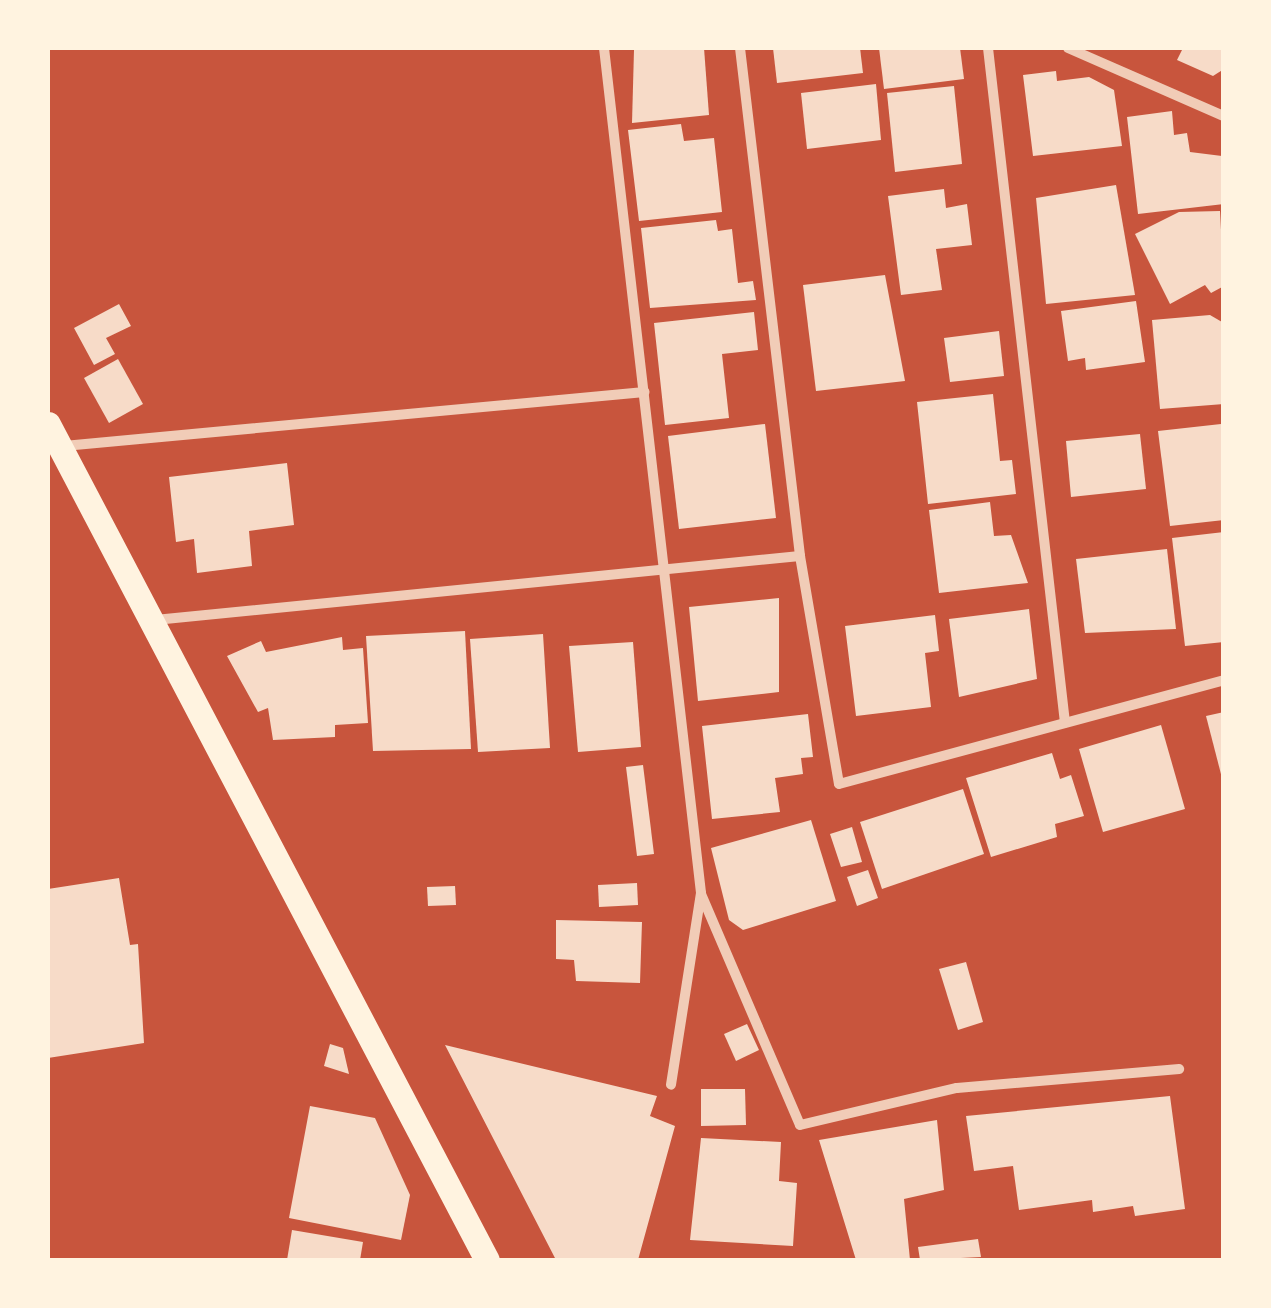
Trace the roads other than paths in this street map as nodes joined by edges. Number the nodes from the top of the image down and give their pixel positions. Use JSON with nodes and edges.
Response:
{"nodes":[{"id":1,"x":604,"y":48,"type":"edge"},
{"id":2,"x":740,"y":48,"type":"edge"},
{"id":3,"x":988,"y":48,"type":"edge"},
{"id":4,"x":1068,"y":48,"type":"edge"},
{"id":5,"x":1224,"y":116,"type":"edge"},
{"id":6,"x":644,"y":392,"type":"junction"},
{"id":7,"x":53,"y":435,"type":"edge"},
{"id":8,"x":800,"y":556,"type":"junction"},
{"id":9,"x":664,"y":570,"type":"junction"},
{"id":10,"x":152,"y":620,"type":"junction"},
{"id":11,"x":1224,"y":680,"type":"edge"},
{"id":12,"x":1065,"y":723,"type":"junction"},
{"id":13,"x":701,"y":893,"type":"junction"},
{"id":14,"x":1179,"y":1069,"type":"dead end"},
{"id":15,"x":670,"y":1084,"type":"dead end"},
{"id":16,"x":488,"y":1260,"type":"edge"}],
"edges":[{"from":1,"to":6,"type":"street"},
{"from":2,"to":8,"type":"street"},
{"from":3,"to":12,"type":"street"},
{"from":4,"to":5,"type":"street"},
{"from":6,"to":7,"type":"street"},
{"from":6,"to":9,"type":"street"},
{"from":7,"to":10,"type":"main road"},
{"from":8,"to":9,"type":"street"},
{"from":8,"to":12,"type":"street"},
{"from":9,"to":10,"type":"street"},
{"from":9,"to":13,"type":"street"},
{"from":10,"to":16,"type":"main road"},
{"from":11,"to":12,"type":"street"},
{"from":13,"to":14,"type":"street"},
{"from":13,"to":15,"type":"street"}]}
